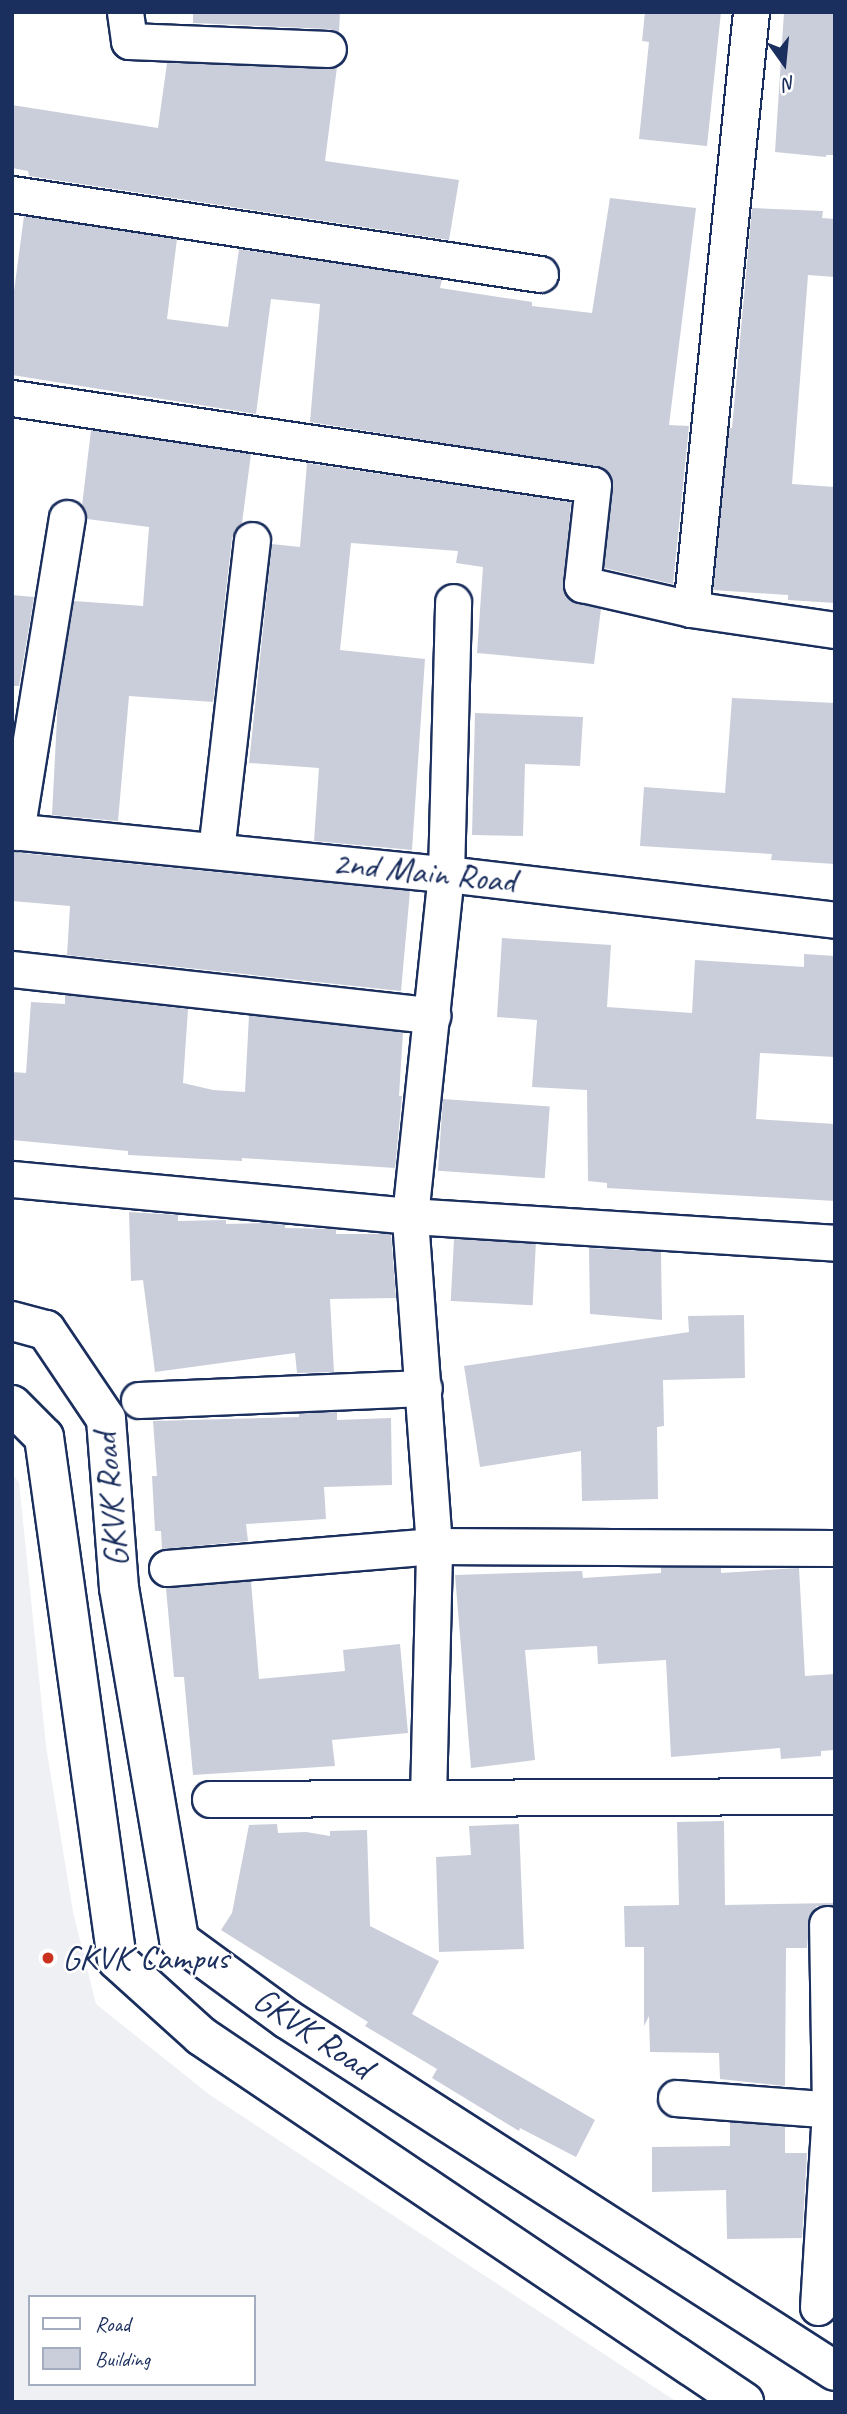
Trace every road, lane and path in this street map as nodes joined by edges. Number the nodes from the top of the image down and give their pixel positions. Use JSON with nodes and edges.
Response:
{"nodes":[{"id":1,"x":124,"y":12,"type":"edge"},
{"id":2,"x":751,"y":12,"type":"edge"},
{"id":3,"x":328,"y":49,"type":"dead end"},
{"id":4,"x":12,"y":194,"type":"edge"},
{"id":5,"x":540,"y":274,"type":"dead end"},
{"id":6,"x":12,"y":398,"type":"edge"},
{"id":7,"x":67,"y":518,"type":"dead end"},
{"id":8,"x":253,"y":540,"type":"dead end"},
{"id":9,"x":453,"y":602,"type":"dead end"},
{"id":10,"x":691,"y":609,"type":"junction"},
{"id":11,"x":835,"y":630,"type":"edge"},
{"id":12,"x":14,"y":831,"type":"edge"},
{"id":13,"x":216,"y":850,"type":"junction"},
{"id":14,"x":446,"y":874,"type":"junction"},
{"id":15,"x":835,"y":920,"type":"edge"},
{"id":16,"x":12,"y":969,"type":"edge"},
{"id":17,"x":432,"y":1015,"type":"junction"},
{"id":18,"x":12,"y":1179,"type":"edge"},
{"id":19,"x":410,"y":1216,"type":"junction"},
{"id":20,"x":835,"y":1243,"type":"edge"},
{"id":21,"x":12,"y":1321,"type":"edge"},
{"id":22,"x":424,"y":1388,"type":"junction"},
{"id":23,"x":139,"y":1401,"type":"dead end"},
{"id":24,"x":12,"y":1405,"type":"edge"},
{"id":25,"x":434,"y":1546,"type":"junction"},
{"id":26,"x":835,"y":1549,"type":"edge"},
{"id":27,"x":167,"y":1568,"type":"dead end"},
{"id":28,"x":835,"y":1796,"type":"edge"},
{"id":29,"x":428,"y":1798,"type":"junction"},
{"id":30,"x":210,"y":1799,"type":"dead end"},
{"id":31,"x":827,"y":1924,"type":"dead end"},
{"id":32,"x":676,"y":2098,"type":"dead end"},
{"id":33,"x":832,"y":2110,"type":"edge"},
{"id":34,"x":818,"y":2306,"type":"dead end"},
{"id":35,"x":835,"y":2371,"type":"edge"},
{"id":36,"x":744,"y":2402,"type":"edge"}],
"edges":[{"from":1,"to":3,"type":"street"},
{"from":2,"to":10,"type":"street"},
{"from":4,"to":5,"type":"street"},
{"from":6,"to":10,"type":"street"},
{"from":7,"to":12,"type":"street"},
{"from":8,"to":13,"type":"street"},
{"from":9,"to":14,"type":"street"},
{"from":10,"to":11,"type":"street"},
{"from":12,"to":13,"type":"street","name":"2nd Main Road"},
{"from":13,"to":14,"type":"street","name":"2nd Main Road"},
{"from":14,"to":15,"type":"street","name":"2nd Main Road"},
{"from":14,"to":17,"type":"street"},
{"from":16,"to":17,"type":"street"},
{"from":17,"to":19,"type":"street"},
{"from":18,"to":19,"type":"street"},
{"from":19,"to":20,"type":"street"},
{"from":19,"to":22,"type":"street"},
{"from":21,"to":35,"type":"main road","name":"GKVK Road"},
{"from":22,"to":23,"type":"street"},
{"from":22,"to":25,"type":"street"},
{"from":24,"to":36,"type":"main road","name":"GKVK Road"},
{"from":25,"to":26,"type":"street"},
{"from":25,"to":27,"type":"street"},
{"from":25,"to":29,"type":"street"},
{"from":28,"to":29,"type":"street"},
{"from":29,"to":30,"type":"street"},
{"from":31,"to":33,"type":"street"},
{"from":32,"to":33,"type":"street"},
{"from":33,"to":34,"type":"street"}]}
